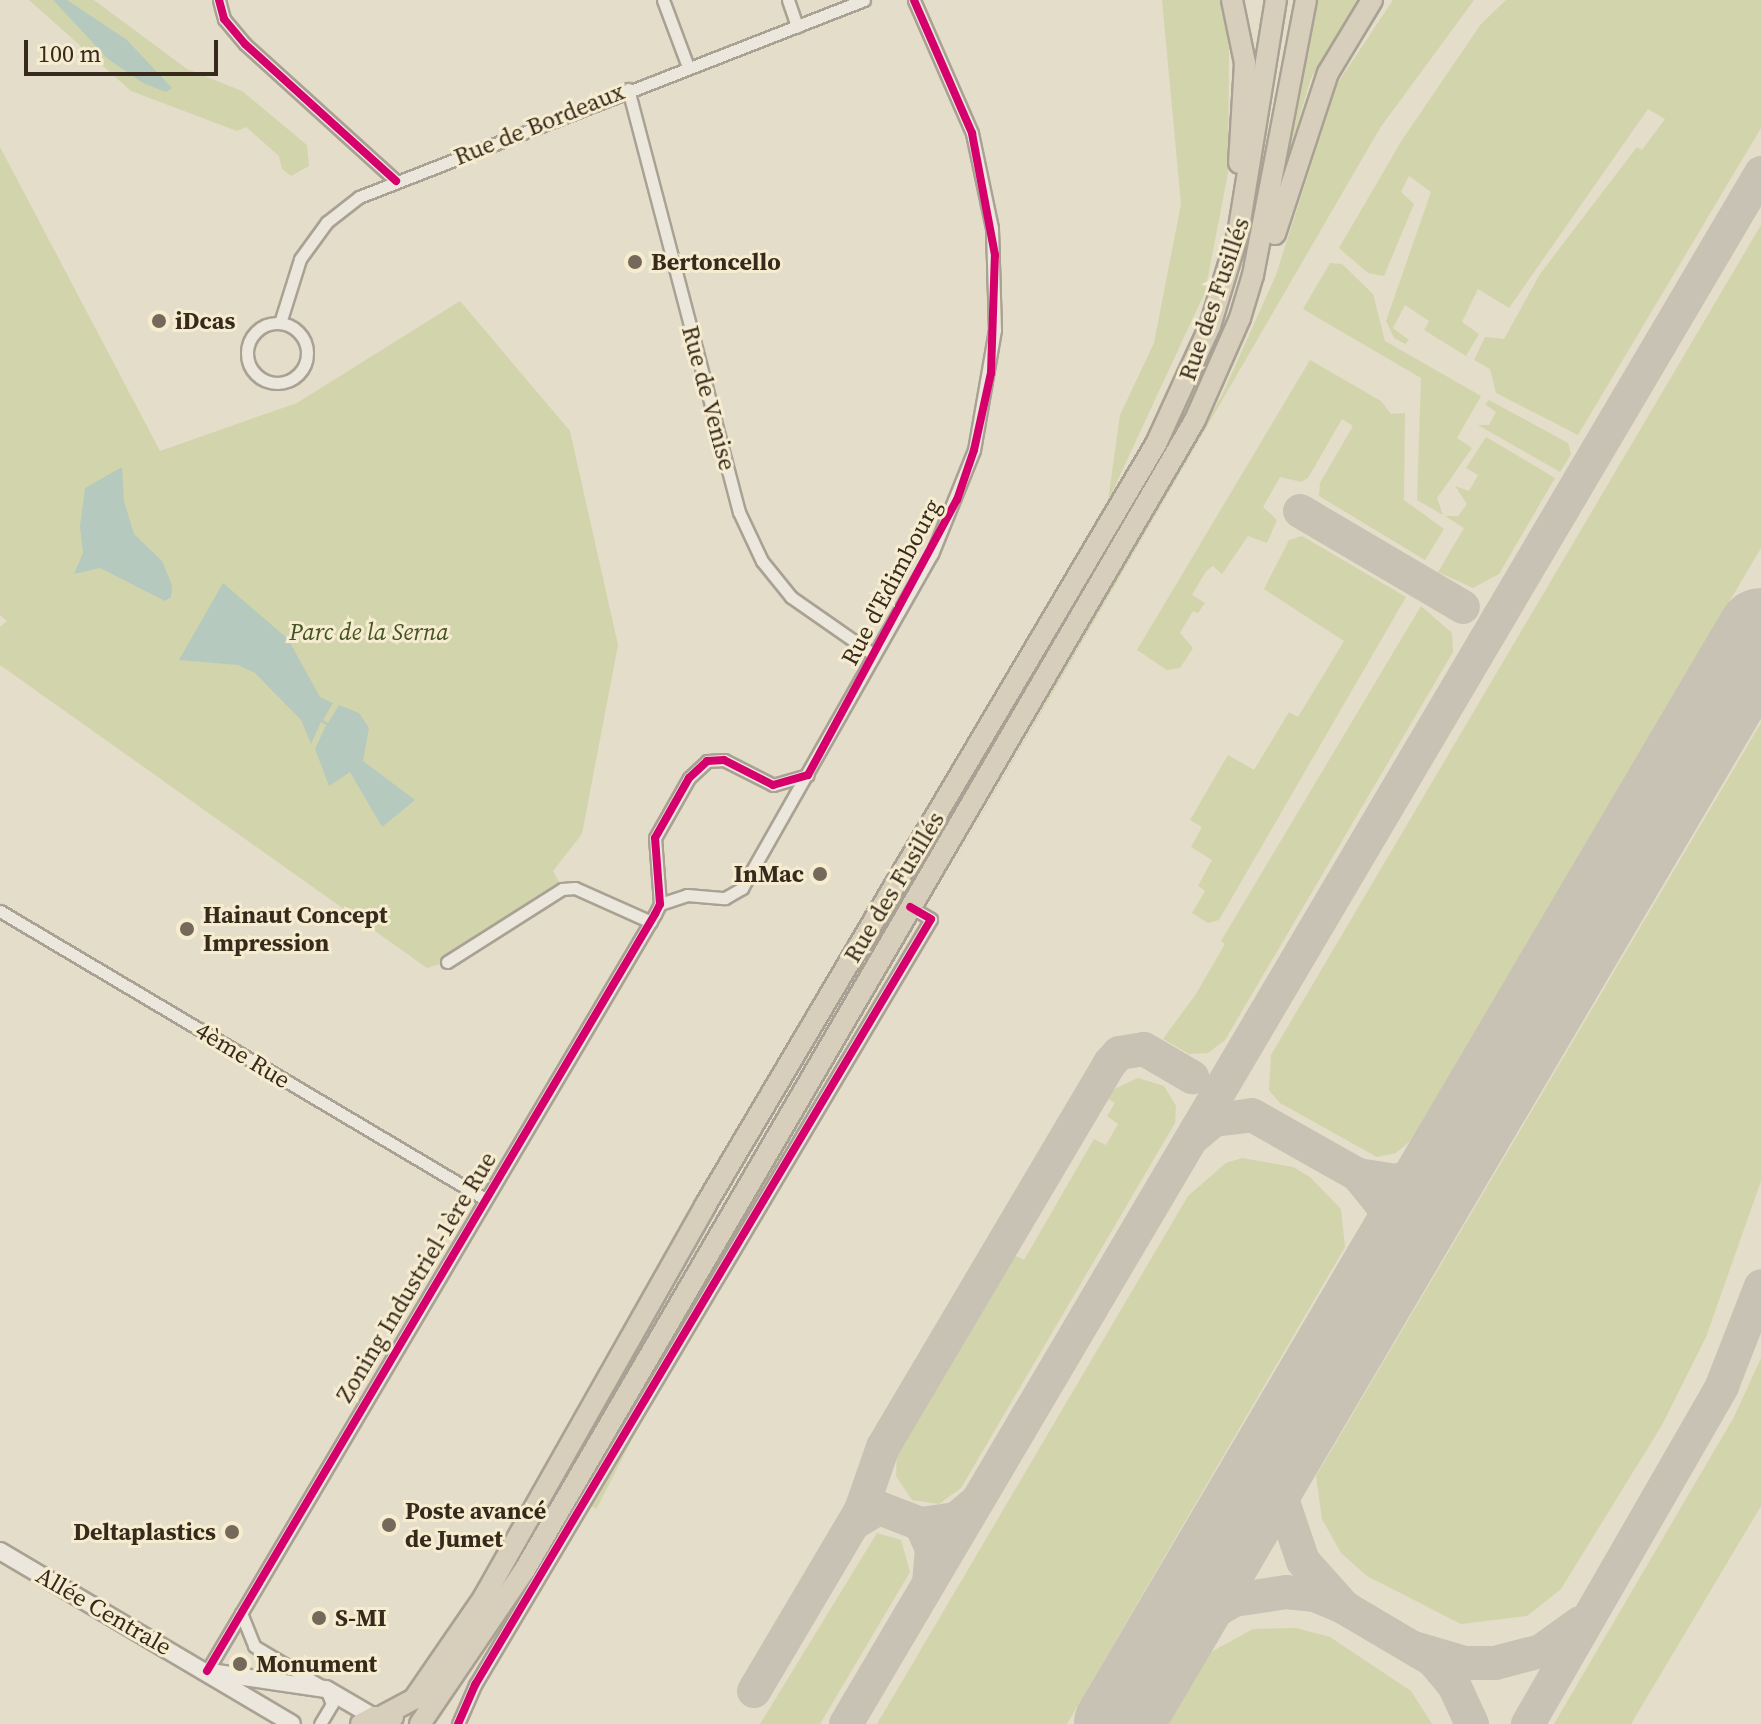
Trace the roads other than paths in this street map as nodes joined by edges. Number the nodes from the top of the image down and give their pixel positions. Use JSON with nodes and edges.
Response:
{"nodes":[{"id":1,"x":219,"y":0,"type":"edge"},
{"id":2,"x":663,"y":0,"type":"edge"},
{"id":3,"x":788,"y":0,"type":"edge"},
{"id":4,"x":864,"y":0,"type":"edge"},
{"id":5,"x":914,"y":0,"type":"edge"},
{"id":6,"x":1232,"y":0,"type":"edge"},
{"id":7,"x":1276,"y":0,"type":"edge"},
{"id":8,"x":1306,"y":0,"type":"edge"},
{"id":9,"x":1372,"y":0,"type":"edge"},
{"id":10,"x":797,"y":26,"type":"junction"},
{"id":11,"x":688,"y":67,"type":"junction"},
{"id":12,"x":628,"y":89,"type":"junction"},
{"id":13,"x":396,"y":181,"type":"junction"},
{"id":14,"x":1223,"y":286,"type":"junction"},
{"id":15,"x":1240,"y":318,"type":"junction"},
{"id":16,"x":280,"y":323,"type":"junction"},
{"id":17,"x":874,"y":655,"type":"junction"},
{"id":18,"x":808,"y":775,"type":"junction"},
{"id":19,"x":660,"y":904,"type":"junction"},
{"id":20,"x":910,"y":907,"type":"junction"},
{"id":21,"x":0,"y":911,"type":"edge"},
{"id":22,"x":651,"y":922,"type":"junction"},
{"id":23,"x":447,"y":962,"type":"dead end"},
{"id":24,"x":485,"y":1199,"type":"junction"},
{"id":25,"x":0,"y":1551,"type":"edge"},
{"id":26,"x":241,"y":1613,"type":"junction"},
{"id":27,"x":207,"y":1671,"type":"junction"},
{"id":28,"x":326,"y":1689,"type":"junction"},
{"id":29,"x":373,"y":1719,"type":"edge"},
{"id":30,"x":292,"y":1724,"type":"edge"},
{"id":31,"x":320,"y":1724,"type":"edge"},
{"id":32,"x":407,"y":1724,"type":"edge"},
{"id":33,"x":420,"y":1724,"type":"edge"},
{"id":34,"x":458,"y":1724,"type":"edge"}],
"edges":[{"from":1,"to":13,"type":"street"},
{"from":2,"to":11,"type":"street"},
{"from":3,"to":10,"type":"street"},
{"from":4,"to":10,"type":"street","name":"Rue de Bordeaux"},
{"from":5,"to":17,"type":"street","name":"Rue d'Edimbourg"},
{"from":6,"to":14,"type":"highway"},
{"from":7,"to":14,"type":"highway","name":"Rue des Fusillés"},
{"from":8,"to":15,"type":"highway","name":"Rue des Fusillés"},
{"from":9,"to":15,"type":"highway"},
{"from":10,"to":11,"type":"street","name":"Rue de Bordeaux"},
{"from":11,"to":12,"type":"street","name":"Rue de Bordeaux"},
{"from":12,"to":13,"type":"street","name":"Rue de Bordeaux"},
{"from":12,"to":17,"type":"street","name":"Rue de Venise"},
{"from":13,"to":16,"type":"street","name":"Rue de Bordeaux"},
{"from":14,"to":29,"type":"highway","name":"Rue des Fusillés"},
{"from":15,"to":20,"type":"highway","name":"Rue des Fusillés"},
{"from":16,"to":16,"type":"street"},
{"from":17,"to":18,"type":"street","name":"Rue d'Edimbourg"},
{"from":18,"to":19,"type":"street","name":"Rue d'Edimbourg"},
{"from":18,"to":19,"type":"street"},
{"from":19,"to":22,"type":"street","name":"Zoning Industriel-1ère Rue"},
{"from":20,"to":33,"type":"highway","name":"Rue des Fusillés"},
{"from":20,"to":34,"type":"street"},
{"from":21,"to":24,"type":"street","name":"4ème Rue"},
{"from":22,"to":23,"type":"street"},
{"from":22,"to":24,"type":"street","name":"Zoning Industriel-1ère Rue"},
{"from":24,"to":26,"type":"street","name":"Zoning Industriel-1ère Rue"},
{"from":25,"to":27,"type":"street","name":"Allée Centrale"},
{"from":26,"to":27,"type":"street","name":"Zoning Industriel-1ère Rue"},
{"from":26,"to":28,"type":"street"},
{"from":27,"to":28,"type":"street"},
{"from":27,"to":30,"type":"street","name":"Allée Centrale"},
{"from":28,"to":29,"type":"street"},
{"from":28,"to":31,"type":"street"},
{"from":29,"to":32,"type":"highway"}]}
